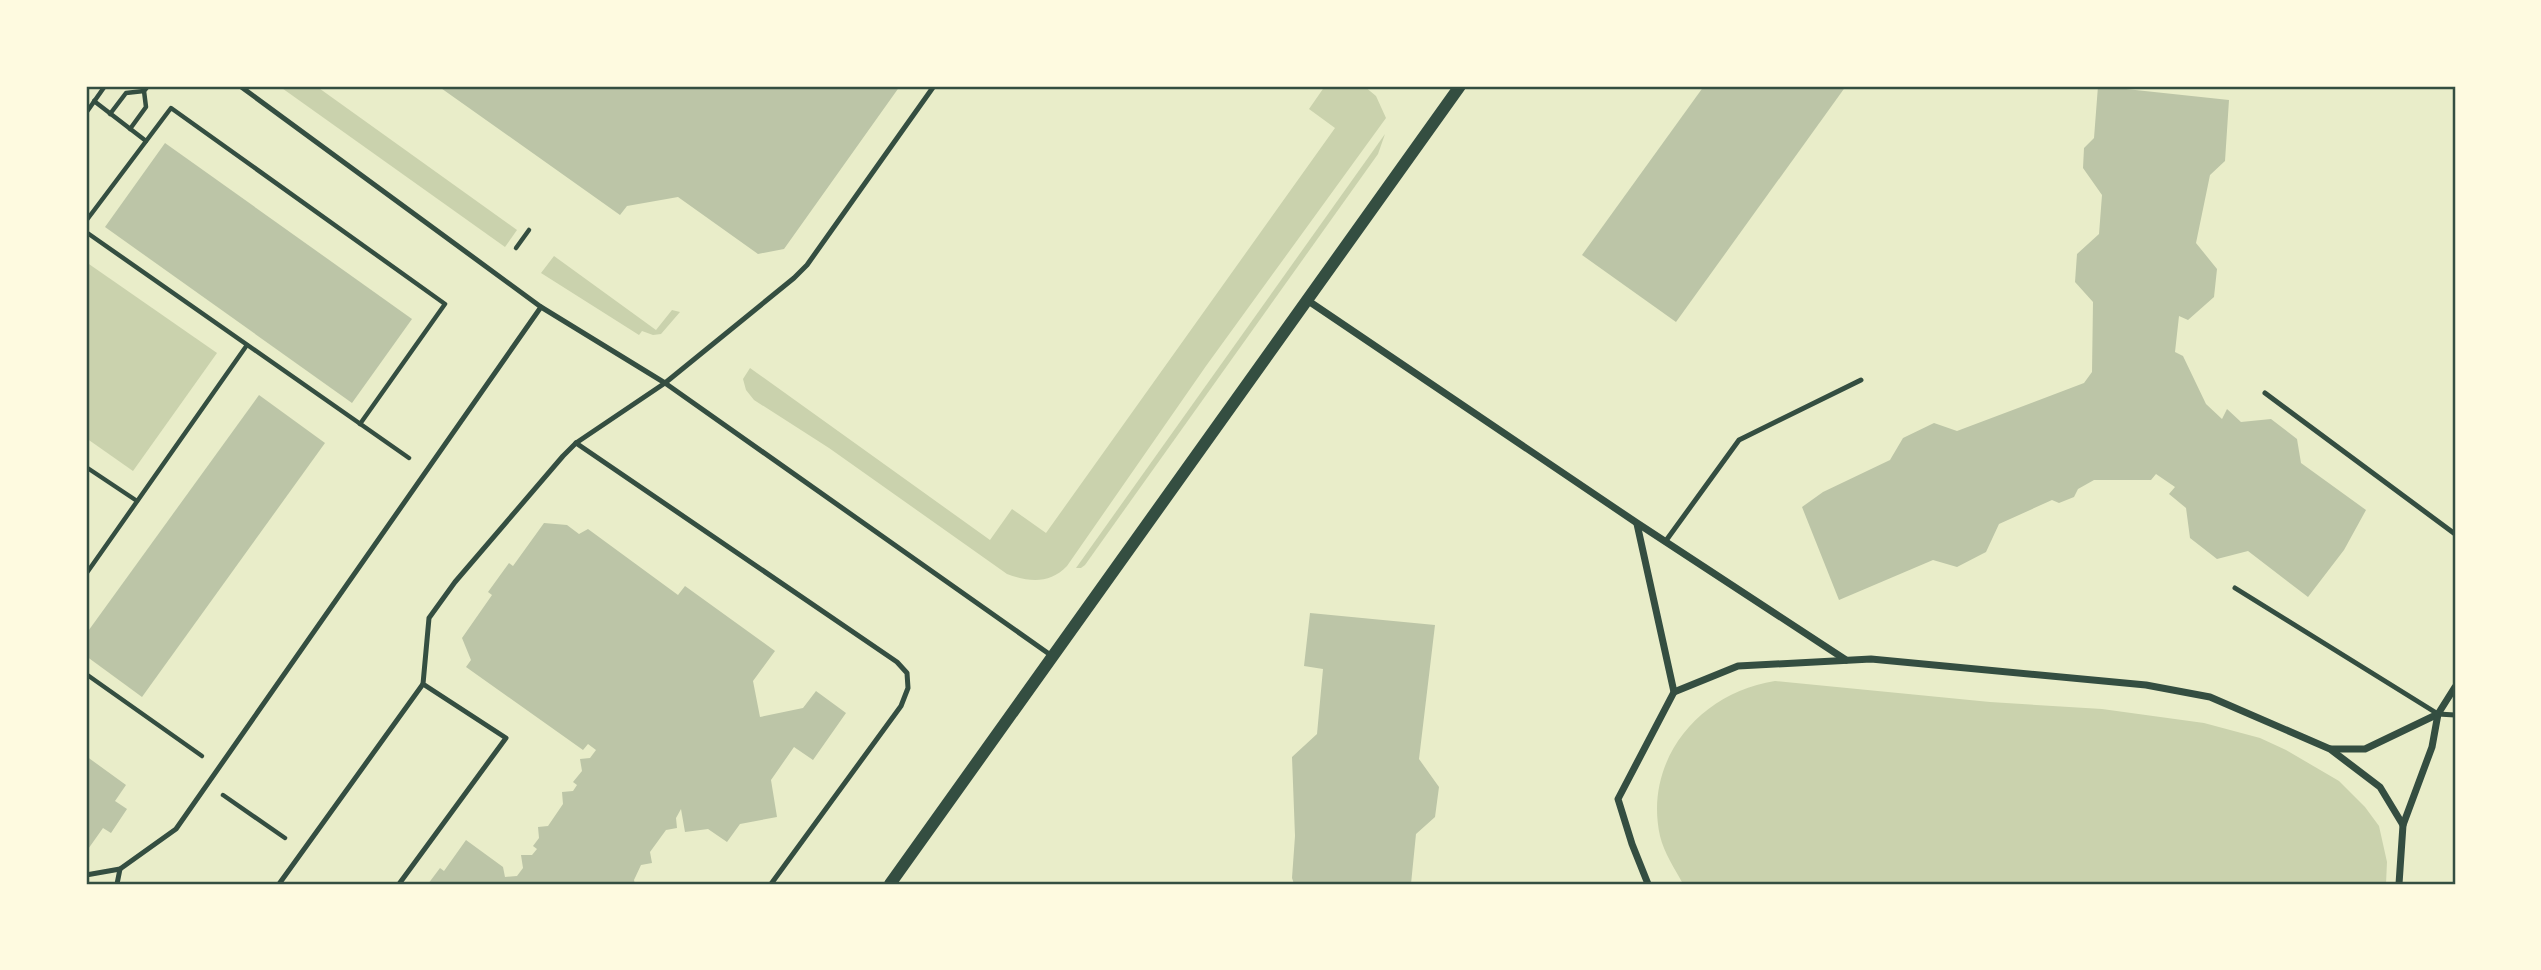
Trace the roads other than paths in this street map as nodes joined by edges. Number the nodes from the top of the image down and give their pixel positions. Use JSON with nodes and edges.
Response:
{"nodes":[{"id":1,"x":240,"y":86,"type":"edge"},
{"id":2,"x":934,"y":86,"type":"edge"},
{"id":3,"x":1460,"y":86,"type":"edge"},
{"id":4,"x":1307,"y":300,"type":"junction"},
{"id":5,"x":541,"y":307,"type":"junction"},
{"id":6,"x":1861,"y":380,"type":"dead end"},
{"id":7,"x":665,"y":383,"type":"junction"},
{"id":8,"x":2264,"y":393,"type":"dead end"},
{"id":9,"x":576,"y":443,"type":"junction"},
{"id":10,"x":1637,"y":523,"type":"junction"},
{"id":11,"x":2455,"y":534,"type":"edge"},
{"id":12,"x":1665,"y":542,"type":"junction"},
{"id":13,"x":2235,"y":588,"type":"dead end"},
{"id":14,"x":1052,"y":656,"type":"junction"},
{"id":15,"x":1846,"y":660,"type":"junction"},
{"id":16,"x":422,"y":684,"type":"junction"},
{"id":17,"x":2455,"y":687,"type":"edge"},
{"id":18,"x":1674,"y":692,"type":"junction"},
{"id":19,"x":2438,"y":714,"type":"junction"},
{"id":20,"x":2455,"y":715,"type":"edge"},
{"id":21,"x":2330,"y":749,"type":"junction"},
{"id":22,"x":2403,"y":825,"type":"junction"},
{"id":23,"x":120,"y":869,"type":"junction"},
{"id":24,"x":86,"y":875,"type":"edge"},
{"id":25,"x":117,"y":884,"type":"edge"},
{"id":26,"x":279,"y":884,"type":"edge"},
{"id":27,"x":399,"y":884,"type":"edge"},
{"id":28,"x":771,"y":884,"type":"edge"},
{"id":29,"x":890,"y":884,"type":"edge"},
{"id":30,"x":1648,"y":884,"type":"edge"},
{"id":31,"x":2399,"y":884,"type":"edge"}],
"edges":[{"from":1,"to":5,"type":"lane"},
{"from":2,"to":7,"type":"lane"},
{"from":3,"to":4,"type":"street"},
{"from":4,"to":10,"type":"street"},
{"from":4,"to":14,"type":"street"},
{"from":5,"to":7,"type":"lane"},
{"from":5,"to":23,"type":"lane"},
{"from":6,"to":12,"type":"lane"},
{"from":7,"to":9,"type":"lane"},
{"from":7,"to":14,"type":"lane"},
{"from":8,"to":11,"type":"lane"},
{"from":9,"to":16,"type":"lane"},
{"from":9,"to":28,"type":"lane"},
{"from":10,"to":12,"type":"street"},
{"from":10,"to":18,"type":"street"},
{"from":12,"to":15,"type":"street"},
{"from":13,"to":19,"type":"lane"},
{"from":14,"to":29,"type":"street"},
{"from":15,"to":18,"type":"street"},
{"from":15,"to":21,"type":"street"},
{"from":16,"to":26,"type":"lane"},
{"from":16,"to":27,"type":"lane"},
{"from":17,"to":19,"type":"street"},
{"from":18,"to":30,"type":"street"},
{"from":19,"to":20,"type":"lane"},
{"from":19,"to":21,"type":"street"},
{"from":19,"to":22,"type":"street"},
{"from":21,"to":22,"type":"street"},
{"from":22,"to":31,"type":"street"},
{"from":23,"to":24,"type":"lane"},
{"from":23,"to":25,"type":"lane"}]}
